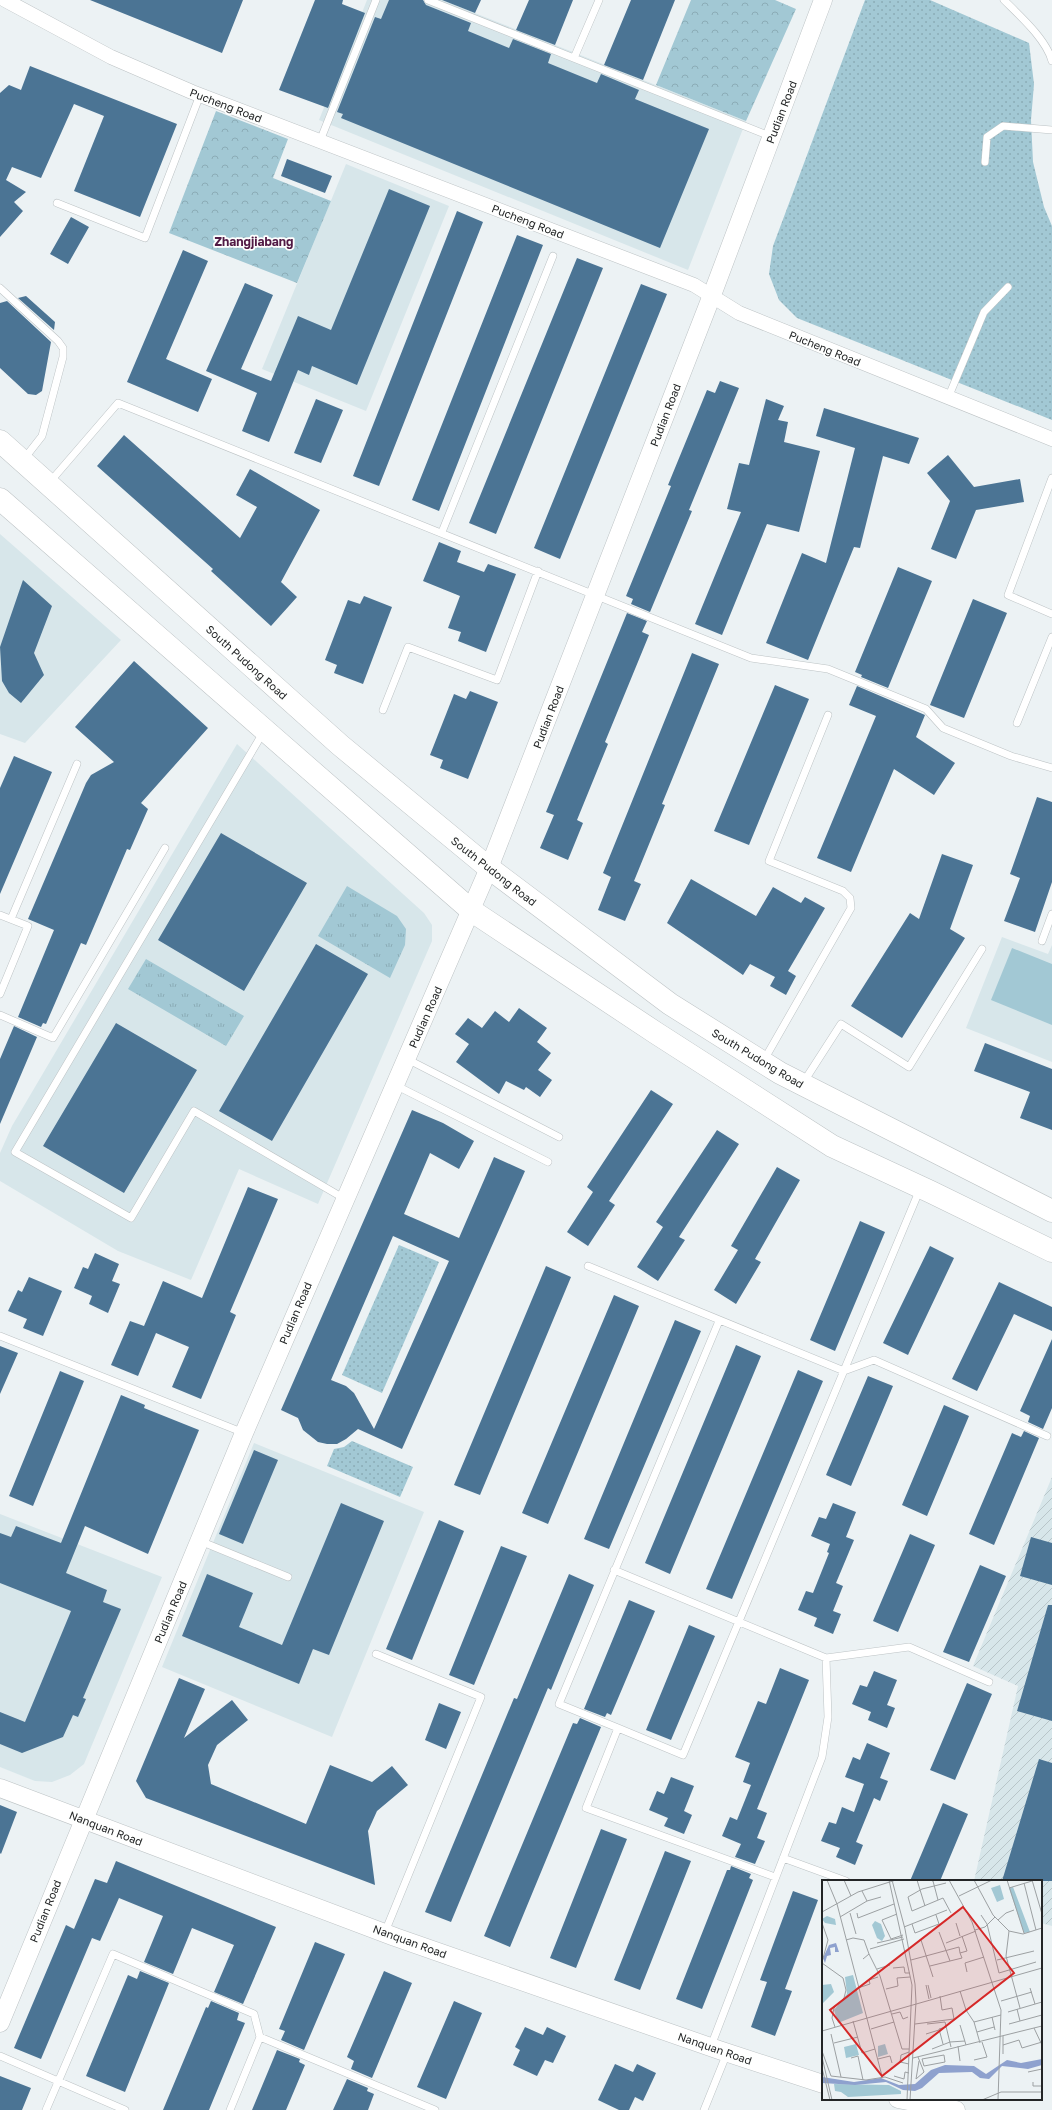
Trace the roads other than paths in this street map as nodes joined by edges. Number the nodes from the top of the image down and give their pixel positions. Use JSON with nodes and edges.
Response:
{"nodes":[{"id":1,"x":5,"y":0,"type":"edge"},
{"id":2,"x":376,"y":0,"type":"edge"},
{"id":3,"x":428,"y":0,"type":"edge"},
{"id":4,"x":599,"y":0,"type":"edge"},
{"id":5,"x":824,"y":0,"type":"edge"},
{"id":6,"x":1004,"y":0,"type":"edge"},
{"id":7,"x":574,"y":58,"type":"junction"},
{"id":8,"x":1052,"y":61,"type":"edge"},
{"id":9,"x":200,"y":95,"type":"junction"},
{"id":10,"x":1052,"y":130,"type":"edge"},
{"id":11,"x":772,"y":137,"type":"junction"},
{"id":12,"x":320,"y":141,"type":"junction"},
{"id":13,"x":985,"y":162,"type":"dead end"},
{"id":14,"x":57,"y":203,"type":"dead end"},
{"id":15,"x":553,"y":256,"type":"dead end"},
{"id":16,"x":1008,"y":287,"type":"dead end"},
{"id":17,"x":0,"y":288,"type":"edge"},
{"id":18,"x":712,"y":295,"type":"junction"},
{"id":19,"x":948,"y":398,"type":"junction"},
{"id":20,"x":1052,"y":439,"type":"edge"},
{"id":21,"x":0,"y":441,"type":"edge"},
{"id":22,"x":23,"y":460,"type":"junction"},
{"id":23,"x":1052,"y":478,"type":"edge"},
{"id":24,"x":49,"y":483,"type":"junction"},
{"id":25,"x":0,"y":499,"type":"edge"},
{"id":26,"x":442,"y":532,"type":"junction"},
{"id":27,"x":538,"y":571,"type":"junction"},
{"id":28,"x":595,"y":595,"type":"junction"},
{"id":29,"x":1052,"y":614,"type":"edge"},
{"id":30,"x":1052,"y":637,"type":"edge"},
{"id":31,"x":383,"y":710,"type":"dead end"},
{"id":32,"x":828,"y":715,"type":"dead end"},
{"id":33,"x":1017,"y":723,"type":"dead end"},
{"id":34,"x":265,"y":729,"type":"junction"},
{"id":35,"x":77,"y":764,"type":"dead end"},
{"id":36,"x":1052,"y":768,"type":"edge"},
{"id":37,"x":165,"y":848,"type":"dead end"},
{"id":38,"x":489,"y":868,"type":"junction"},
{"id":39,"x":472,"y":911,"type":"junction"},
{"id":40,"x":1052,"y":914,"type":"edge"},
{"id":41,"x":0,"y":915,"type":"edge"},
{"id":42,"x":11,"y":919,"type":"junction"},
{"id":43,"x":1042,"y":941,"type":"dead end"},
{"id":44,"x":982,"y":949,"type":"dead end"},
{"id":45,"x":0,"y":994,"type":"edge"},
{"id":46,"x":0,"y":1015,"type":"edge"},
{"id":47,"x":406,"y":1059,"type":"junction"},
{"id":48,"x":762,"y":1062,"type":"junction"},
{"id":49,"x":802,"y":1084,"type":"junction"},
{"id":50,"x":395,"y":1085,"type":"junction"},
{"id":51,"x":559,"y":1137,"type":"dead end"},
{"id":52,"x":548,"y":1162,"type":"dead end"},
{"id":53,"x":920,"y":1187,"type":"junction"},
{"id":54,"x":345,"y":1199,"type":"junction"},
{"id":55,"x":1052,"y":1210,"type":"edge"},
{"id":56,"x":1052,"y":1251,"type":"edge"},
{"id":57,"x":588,"y":1266,"type":"dead end"},
{"id":58,"x":719,"y":1321,"type":"junction"},
{"id":59,"x":0,"y":1336,"type":"edge"},
{"id":60,"x":844,"y":1371,"type":"junction"},
{"id":61,"x":244,"y":1433,"type":"junction"},
{"id":62,"x":1047,"y":1436,"type":"dead end"},
{"id":63,"x":200,"y":1541,"type":"junction"},
{"id":64,"x":614,"y":1570,"type":"junction"},
{"id":65,"x":288,"y":1577,"type":"dead end"},
{"id":66,"x":739,"y":1621,"type":"junction"},
{"id":67,"x":376,"y":1654,"type":"dead end"},
{"id":68,"x":826,"y":1658,"type":"junction"},
{"id":69,"x":989,"y":1682,"type":"dead end"},
{"id":70,"x":618,"y":1728,"type":"junction"},
{"id":71,"x":0,"y":1788,"type":"edge"},
{"id":72,"x":83,"y":1819,"type":"junction"},
{"id":73,"x":783,"y":1858,"type":"junction"},
{"id":74,"x":775,"y":1877,"type":"junction"},
{"id":75,"x":843,"y":1880,"type":"edge"},
{"id":76,"x":385,"y":1933,"type":"junction"},
{"id":77,"x":0,"y":2023,"type":"edge"},
{"id":78,"x":260,"y":2037,"type":"junction"},
{"id":79,"x":719,"y":2050,"type":"junction"},
{"id":80,"x":0,"y":2056,"type":"edge"},
{"id":81,"x":58,"y":2081,"type":"junction"},
{"id":82,"x":822,"y":2084,"type":"edge"},
{"id":83,"x":903,"y":2100,"type":"edge"},
{"id":84,"x":46,"y":2110,"type":"edge"},
{"id":85,"x":125,"y":2110,"type":"edge"},
{"id":86,"x":230,"y":2110,"type":"edge"},
{"id":87,"x":435,"y":2110,"type":"edge"},
{"id":88,"x":704,"y":2110,"type":"edge"},
{"id":89,"x":956,"y":2110,"type":"edge"}],
"edges":[{"from":1,"to":9,"type":"street","name":"Pucheng Road"},
{"from":2,"to":12,"type":"lane"},
{"from":3,"to":7,"type":"lane"},
{"from":4,"to":7,"type":"lane"},
{"from":5,"to":11,"type":"street","name":"Pudian Road"},
{"from":6,"to":8,"type":"lane"},
{"from":7,"to":11,"type":"lane"},
{"from":9,"to":12,"type":"street","name":"Pucheng Road"},
{"from":9,"to":14,"type":"lane"},
{"from":10,"to":13,"type":"lane"},
{"from":11,"to":18,"type":"street","name":"Pudian Road"},
{"from":12,"to":18,"type":"street","name":"Pucheng Road"},
{"from":15,"to":26,"type":"lane"},
{"from":16,"to":19,"type":"lane"},
{"from":17,"to":22,"type":"lane"},
{"from":18,"to":19,"type":"street","name":"Pucheng Road"},
{"from":18,"to":28,"type":"street","name":"Pudian Road"},
{"from":19,"to":20,"type":"street","name":"Pucheng Road"},
{"from":21,"to":22,"type":"main road","name":"South Pudong Road"},
{"from":22,"to":24,"type":"main road","name":"South Pudong Road"},
{"from":23,"to":29,"type":"lane"},
{"from":24,"to":26,"type":"lane"},
{"from":24,"to":38,"type":"main road","name":"South Pudong Road"},
{"from":25,"to":34,"type":"main road"},
{"from":26,"to":27,"type":"lane"},
{"from":27,"to":28,"type":"lane"},
{"from":27,"to":31,"type":"lane"},
{"from":28,"to":36,"type":"lane"},
{"from":28,"to":38,"type":"street","name":"Pudian Road"},
{"from":30,"to":33,"type":"lane"},
{"from":32,"to":48,"type":"lane"},
{"from":34,"to":39,"type":"main road"},
{"from":34,"to":54,"type":"lane"},
{"from":35,"to":42,"type":"lane"},
{"from":37,"to":46,"type":"lane"},
{"from":38,"to":39,"type":"street","name":"Pudian Road"},
{"from":38,"to":48,"type":"main road","name":"South Pudong Road"},
{"from":39,"to":47,"type":"street","name":"Pudian Road"},
{"from":39,"to":53,"type":"main road"},
{"from":40,"to":43,"type":"lane"},
{"from":41,"to":42,"type":"lane"},
{"from":42,"to":45,"type":"lane"},
{"from":44,"to":49,"type":"lane"},
{"from":47,"to":50,"type":"street","name":"Pudian Road"},
{"from":47,"to":51,"type":"lane"},
{"from":48,"to":49,"type":"main road","name":"South Pudong Road"},
{"from":49,"to":55,"type":"main road","name":"South Pudong Road"},
{"from":50,"to":52,"type":"lane"},
{"from":50,"to":54,"type":"street","name":"Pudian Road"},
{"from":53,"to":56,"type":"main road"},
{"from":53,"to":60,"type":"lane"},
{"from":54,"to":61,"type":"street","name":"Pudian Road"},
{"from":57,"to":58,"type":"lane"},
{"from":58,"to":60,"type":"lane"},
{"from":58,"to":64,"type":"lane"},
{"from":59,"to":61,"type":"lane"},
{"from":60,"to":62,"type":"lane"},
{"from":60,"to":66,"type":"lane"},
{"from":61,"to":63,"type":"street","name":"Pudian Road"},
{"from":63,"to":65,"type":"lane"},
{"from":63,"to":72,"type":"street","name":"Pudian Road"},
{"from":64,"to":66,"type":"lane"},
{"from":64,"to":70,"type":"lane"},
{"from":66,"to":68,"type":"lane"},
{"from":66,"to":70,"type":"lane"},
{"from":67,"to":76,"type":"lane"},
{"from":68,"to":69,"type":"lane"},
{"from":68,"to":73,"type":"lane"},
{"from":70,"to":74,"type":"lane"},
{"from":71,"to":72,"type":"street","name":"Nanquan Road"},
{"from":72,"to":76,"type":"street","name":"Nanquan Road"},
{"from":72,"to":77,"type":"street","name":"Pudian Road"},
{"from":73,"to":74,"type":"lane"},
{"from":73,"to":75,"type":"lane"},
{"from":74,"to":79,"type":"lane"},
{"from":76,"to":79,"type":"street","name":"Nanquan Road"},
{"from":78,"to":81,"type":"lane"},
{"from":78,"to":86,"type":"lane"},
{"from":78,"to":87,"type":"lane"},
{"from":79,"to":82,"type":"street","name":"Nanquan Road"},
{"from":79,"to":88,"type":"lane"},
{"from":80,"to":81,"type":"lane"},
{"from":81,"to":84,"type":"lane"},
{"from":81,"to":85,"type":"lane"},
{"from":83,"to":89,"type":"street"}]}
